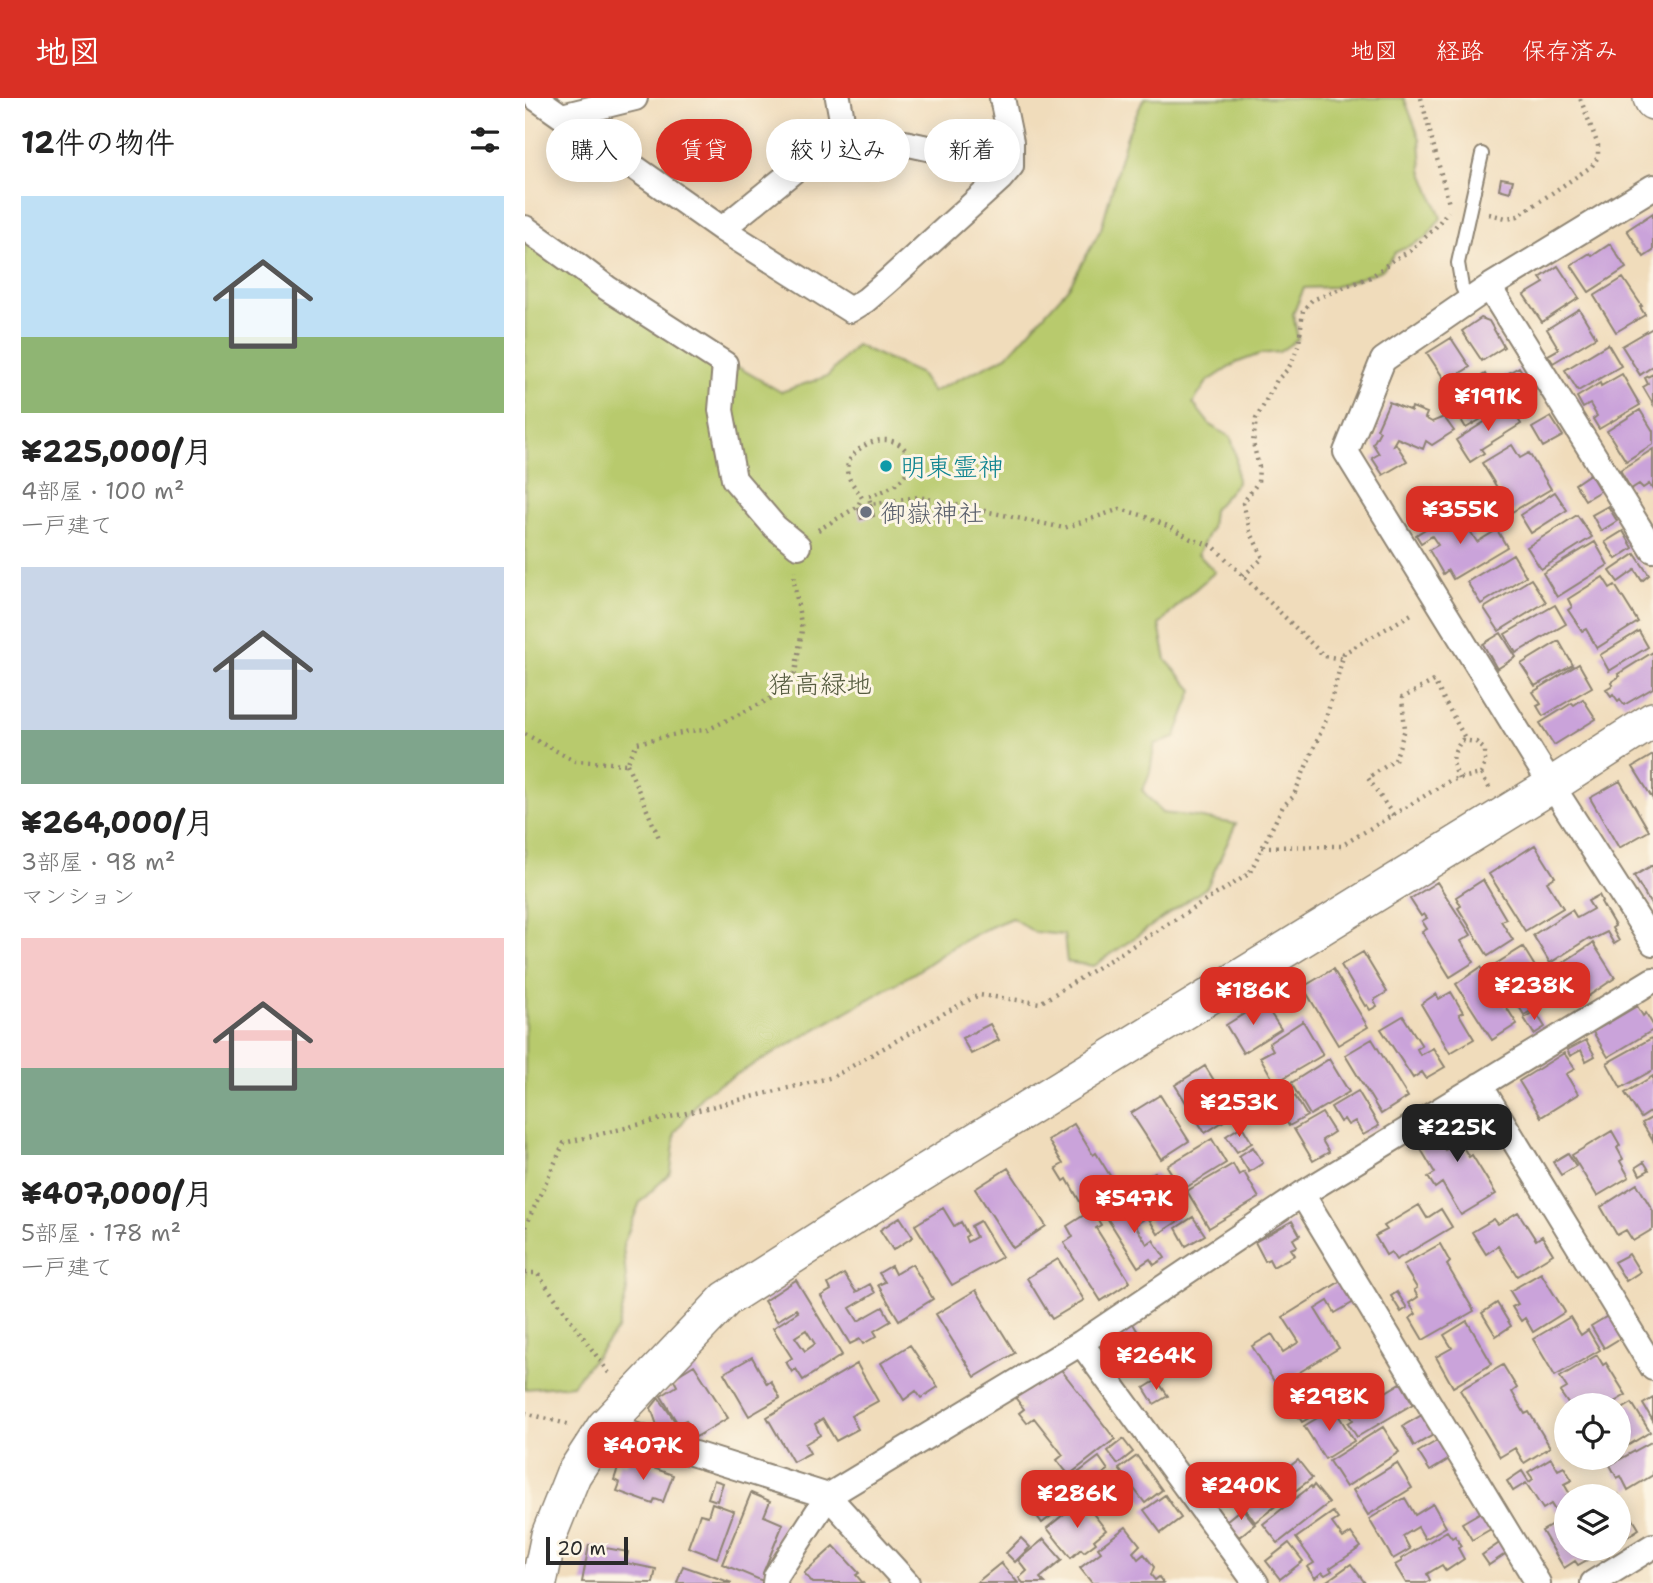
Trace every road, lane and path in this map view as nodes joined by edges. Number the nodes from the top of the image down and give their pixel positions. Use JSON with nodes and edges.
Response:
{"nodes":[{"id":1,"x":536,"y":98,"type":"edge"},
{"id":2,"x":635,"y":98,"type":"edge"},
{"id":3,"x":838,"y":98,"type":"edge"},
{"id":4,"x":1002,"y":98,"type":"edge"},
{"id":5,"x":1421,"y":98,"type":"edge"},
{"id":6,"x":1580,"y":98,"type":"edge"},
{"id":7,"x":562,"y":116,"type":"junction"},
{"id":8,"x":841,"y":119,"type":"edge"},
{"id":9,"x":1006,"y":119,"type":"edge"},
{"id":10,"x":1482,"y":154,"type":"dead end"},
{"id":11,"x":779,"y":182,"type":"edge"},
{"id":12,"x":994,"y":182,"type":"edge"},
{"id":13,"x":1653,"y":187,"type":"edge"},
{"id":14,"x":1470,"y":210,"type":"junction"},
{"id":15,"x":525,"y":228,"type":"edge"},
{"id":16,"x":722,"y":229,"type":"junction"},
{"id":17,"x":1489,"y":287,"type":"junction"},
{"id":18,"x":1468,"y":301,"type":"junction"},
{"id":19,"x":798,"y":546,"type":"junction"},
{"id":20,"x":1653,"y":550,"type":"edge"},
{"id":21,"x":1243,"y":576,"type":"junction"},
{"id":22,"x":1437,"y":599,"type":"junction"},
{"id":23,"x":1343,"y":659,"type":"junction"},
{"id":24,"x":1653,"y":720,"type":"edge"},
{"id":25,"x":525,"y":734,"type":"edge"},
{"id":26,"x":1466,"y":740,"type":"junction"},
{"id":27,"x":627,"y":764,"type":"junction"},
{"id":28,"x":1481,"y":774,"type":"junction"},
{"id":29,"x":1459,"y":779,"type":"junction"},
{"id":30,"x":1552,"y":785,"type":"junction"},
{"id":31,"x":1493,"y":795,"type":"dead end"},
{"id":32,"x":1393,"y":815,"type":"junction"},
{"id":33,"x":660,"y":840,"type":"dead end"},
{"id":34,"x":1262,"y":848,"type":"junction"},
{"id":35,"x":1653,"y":943,"type":"edge"},
{"id":36,"x":1653,"y":980,"type":"edge"},
{"id":37,"x":1480,"y":1085,"type":"junction"},
{"id":38,"x":1302,"y":1194,"type":"junction"},
{"id":39,"x":525,"y":1227,"type":"edge"},
{"id":40,"x":525,"y":1273,"type":"edge"},
{"id":41,"x":1081,"y":1343,"type":"junction"},
{"id":42,"x":1653,"y":1368,"type":"edge"},
{"id":43,"x":611,"y":1378,"type":"dead end"},
{"id":44,"x":525,"y":1413,"type":"edge"},
{"id":45,"x":590,"y":1426,"type":"junction"},
{"id":46,"x":828,"y":1496,"type":"junction"},
{"id":47,"x":1653,"y":1546,"type":"edge"},
{"id":48,"x":539,"y":1583,"type":"edge"},
{"id":49,"x":775,"y":1583,"type":"edge"},
{"id":50,"x":907,"y":1583,"type":"edge"},
{"id":51,"x":1257,"y":1583,"type":"edge"},
{"id":52,"x":1538,"y":1583,"type":"edge"},
{"id":53,"x":1593,"y":1583,"type":"edge"}],
"edges":[{"from":1,"to":7,"type":"street"},
{"from":2,"to":7,"type":"street"},
{"from":3,"to":8,"type":"street"},
{"from":4,"to":9,"type":"street"},
{"from":5,"to":21,"type":"path"},
{"from":6,"to":14,"type":"path"},
{"from":7,"to":16,"type":"street"},
{"from":10,"to":14,"type":"lane"},
{"from":11,"to":16,"type":"street"},
{"from":12,"to":16,"type":"street"},
{"from":13,"to":17,"type":"street"},
{"from":14,"to":18,"type":"lane"},
{"from":15,"to":19,"type":"street"},
{"from":17,"to":18,"type":"street"},
{"from":17,"to":20,"type":"street"},
{"from":18,"to":22,"type":"street"},
{"from":19,"to":21,"type":"path"},
{"from":19,"to":27,"type":"path"},
{"from":21,"to":23,"type":"path"},
{"from":22,"to":23,"type":"path"},
{"from":22,"to":30,"type":"street"},
{"from":23,"to":34,"type":"path"},
{"from":24,"to":30,"type":"street"},
{"from":25,"to":27,"type":"path"},
{"from":26,"to":28,"type":"path"},
{"from":26,"to":29,"type":"path"},
{"from":26,"to":32,"type":"path"},
{"from":27,"to":33,"type":"path"},
{"from":28,"to":29,"type":"path"},
{"from":28,"to":31,"type":"path"},
{"from":29,"to":32,"type":"path"},
{"from":30,"to":35,"type":"street"},
{"from":30,"to":45,"type":"street"},
{"from":32,"to":34,"type":"path"},
{"from":34,"to":39,"type":"path"},
{"from":36,"to":37,"type":"street"},
{"from":37,"to":38,"type":"street"},
{"from":37,"to":42,"type":"street"},
{"from":38,"to":41,"type":"street"},
{"from":38,"to":52,"type":"street"},
{"from":40,"to":43,"type":"path"},
{"from":41,"to":46,"type":"street"},
{"from":41,"to":51,"type":"street"},
{"from":44,"to":45,"type":"path"},
{"from":45,"to":46,"type":"street"},
{"from":45,"to":48,"type":"street"},
{"from":46,"to":49,"type":"street"},
{"from":46,"to":50,"type":"street"},
{"from":47,"to":53,"type":"street"}]}
